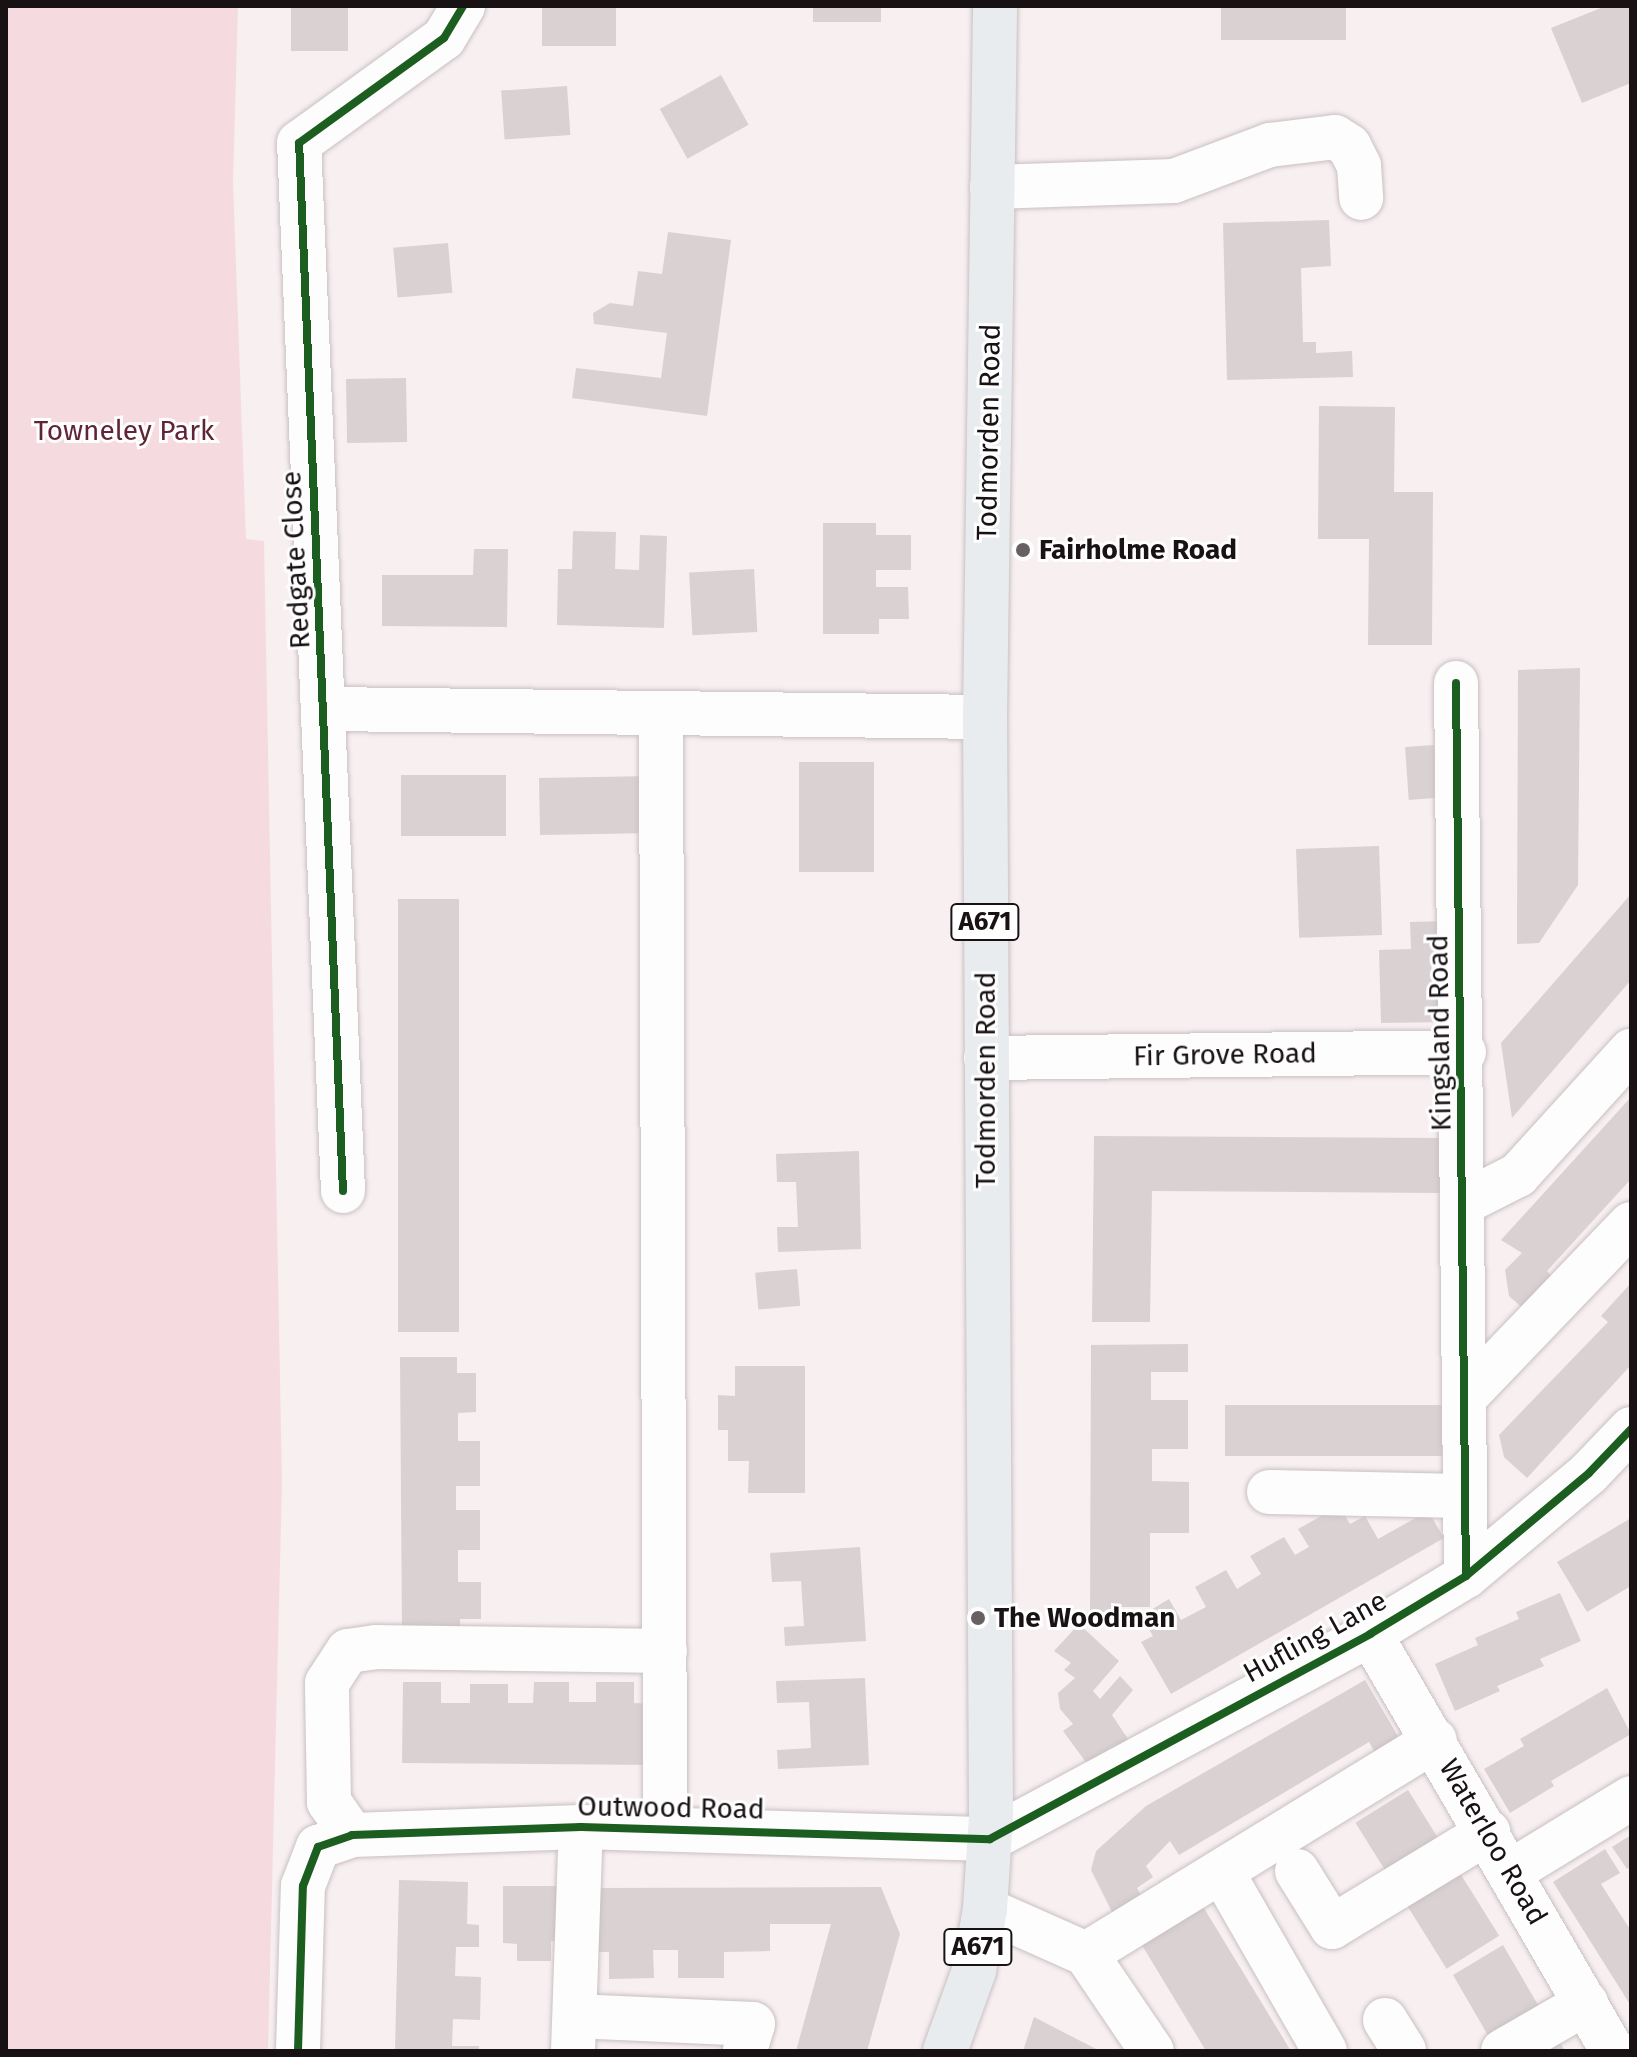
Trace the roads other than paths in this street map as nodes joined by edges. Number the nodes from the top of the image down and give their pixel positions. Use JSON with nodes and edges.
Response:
{"nodes":[{"id":1,"x":463,"y":6,"type":"edge"},
{"id":2,"x":995,"y":6,"type":"edge"},
{"id":3,"x":992,"y":187,"type":"junction"},
{"id":4,"x":1361,"y":198,"type":"dead end"},
{"id":5,"x":1456,"y":683,"type":"dead end"},
{"id":6,"x":325,"y":709,"type":"junction"},
{"id":7,"x":661,"y":713,"type":"junction"},
{"id":8,"x":985,"y":717,"type":"junction"},
{"id":9,"x":1631,"y":1051,"type":"edge"},
{"id":10,"x":1464,"y":1052,"type":"junction"},
{"id":11,"x":986,"y":1058,"type":"junction"},
{"id":12,"x":343,"y":1191,"type":"dead end"},
{"id":13,"x":1463,"y":1203,"type":"junction"},
{"id":14,"x":1631,"y":1224,"type":"edge"},
{"id":15,"x":1464,"y":1398,"type":"junction"},
{"id":16,"x":1631,"y":1429,"type":"edge"},
{"id":17,"x":1269,"y":1492,"type":"dead end"},
{"id":18,"x":1465,"y":1496,"type":"junction"},
{"id":19,"x":1466,"y":1576,"type":"junction"},
{"id":20,"x":1370,"y":1634,"type":"junction"},
{"id":21,"x":665,"y":1651,"type":"junction"},
{"id":22,"x":1435,"y":1740,"type":"junction"},
{"id":23,"x":1631,"y":1798,"type":"edge"},
{"id":24,"x":581,"y":1827,"type":"junction"},
{"id":25,"x":665,"y":1829,"type":"junction"},
{"id":26,"x":1488,"y":1832,"type":"junction"},
{"id":27,"x":352,"y":1835,"type":"junction"},
{"id":28,"x":990,"y":1839,"type":"junction"},
{"id":29,"x":1297,"y":1871,"type":"dead end"},
{"id":30,"x":1222,"y":1872,"type":"junction"},
{"id":31,"x":1510,"y":1872,"type":"junction"},
{"id":32,"x":985,"y":1909,"type":"junction"},
{"id":33,"x":1086,"y":1954,"type":"junction"},
{"id":34,"x":1586,"y":2003,"type":"junction"},
{"id":35,"x":574,"y":2034,"type":"edge"},
{"id":36,"x":298,"y":2051,"type":"edge"},
{"id":37,"x":745,"y":2051,"type":"edge"},
{"id":38,"x":945,"y":2051,"type":"edge"},
{"id":39,"x":1152,"y":2051,"type":"edge"},
{"id":40,"x":1325,"y":2051,"type":"edge"},
{"id":41,"x":1503,"y":2051,"type":"edge"},
{"id":42,"x":1613,"y":2051,"type":"edge"}],
"edges":[{"from":1,"to":6,"type":"street","name":"Redgate Close"},
{"from":2,"to":3,"type":"highway","name":"Todmorden Road","number":"A671"},
{"from":3,"to":4,"type":"street"},
{"from":3,"to":8,"type":"highway","name":"Todmorden Road","number":"A671"},
{"from":5,"to":10,"type":"street","name":"Kingsland Road"},
{"from":6,"to":7,"type":"street"},
{"from":6,"to":12,"type":"street","name":"Redgate Close"},
{"from":7,"to":8,"type":"street"},
{"from":7,"to":21,"type":"street"},
{"from":8,"to":11,"type":"highway","name":"Todmorden Road","number":"A671"},
{"from":9,"to":13,"type":"street"},
{"from":10,"to":11,"type":"street","name":"Fir Grove Road"},
{"from":10,"to":13,"type":"street","name":"Kingsland Road"},
{"from":11,"to":28,"type":"highway","name":"Todmorden Road","number":"A671"},
{"from":13,"to":15,"type":"street","name":"Kingsland Road"},
{"from":14,"to":15,"type":"street"},
{"from":15,"to":18,"type":"street","name":"Kingsland Road"},
{"from":16,"to":19,"type":"street","name":"Hufling Lane"},
{"from":17,"to":18,"type":"street"},
{"from":18,"to":19,"type":"street","name":"Kingsland Road"},
{"from":19,"to":20,"type":"street","name":"Hufling Lane"},
{"from":20,"to":22,"type":"street","name":"Waterloo Road"},
{"from":20,"to":28,"type":"street","name":"Hufling Lane"},
{"from":21,"to":25,"type":"street"},
{"from":21,"to":27,"type":"street"},
{"from":22,"to":26,"type":"street","name":"Waterloo Road"},
{"from":22,"to":30,"type":"street"},
{"from":23,"to":31,"type":"street"},
{"from":24,"to":25,"type":"street","name":"Outwood Road"},
{"from":24,"to":27,"type":"street","name":"Outwood Road"},
{"from":24,"to":35,"type":"street"},
{"from":25,"to":28,"type":"street","name":"Outwood Road"},
{"from":26,"to":29,"type":"street"},
{"from":26,"to":31,"type":"street","name":"Waterloo Road"},
{"from":27,"to":36,"type":"street"},
{"from":28,"to":32,"type":"highway","name":"Todmorden Road","number":"A671"},
{"from":30,"to":33,"type":"street"},
{"from":30,"to":40,"type":"street"},
{"from":31,"to":34,"type":"street","name":"Waterloo Road"},
{"from":32,"to":33,"type":"street"},
{"from":32,"to":38,"type":"highway","name":"Todmorden Road","number":"A671"},
{"from":33,"to":39,"type":"street"},
{"from":34,"to":41,"type":"street"},
{"from":34,"to":42,"type":"street","name":"Waterloo Road"},
{"from":35,"to":37,"type":"street"}]}
